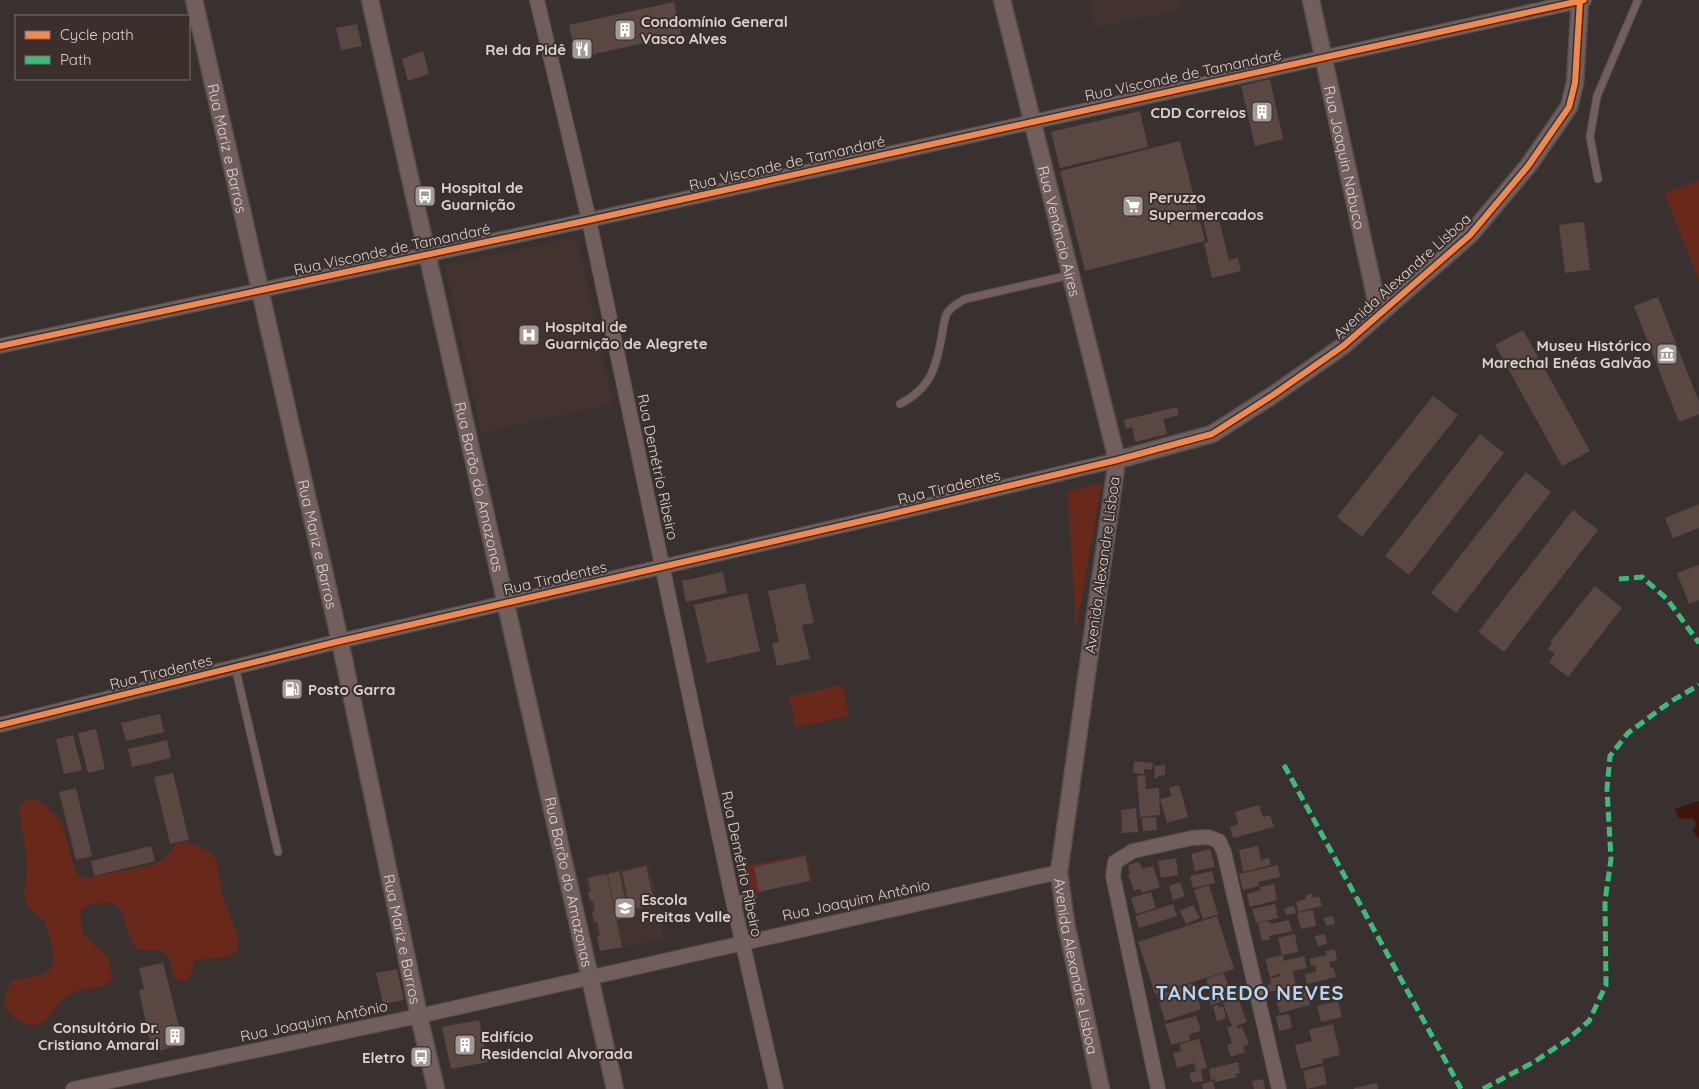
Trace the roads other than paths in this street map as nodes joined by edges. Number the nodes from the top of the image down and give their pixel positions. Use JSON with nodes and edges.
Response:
{"nodes":[{"id":1,"x":194,"y":0,"type":"edge"},
{"id":2,"x":370,"y":0,"type":"edge"},
{"id":3,"x":536,"y":0,"type":"edge"},
{"id":4,"x":1002,"y":0,"type":"edge"},
{"id":5,"x":1311,"y":0,"type":"edge"},
{"id":6,"x":1581,"y":0,"type":"edge"},
{"id":7,"x":1638,"y":0,"type":"edge"},
{"id":8,"x":1323,"y":57,"type":"junction"},
{"id":9,"x":1033,"y":121,"type":"junction"},
{"id":10,"x":1598,"y":180,"type":"dead end"},
{"id":11,"x":589,"y":220,"type":"junction"},
{"id":12,"x":426,"y":255,"type":"junction"},
{"id":13,"x":1071,"y":275,"type":"junction"},
{"id":14,"x":261,"y":290,"type":"junction"},
{"id":15,"x":1379,"y":314,"type":"junction"},
{"id":16,"x":0,"y":346,"type":"edge"},
{"id":17,"x":900,"y":404,"type":"dead end"},
{"id":18,"x":1117,"y":460,"type":"junction"},
{"id":19,"x":662,"y":567,"type":"junction"},
{"id":20,"x":506,"y":602,"type":"junction"},
{"id":21,"x":340,"y":641,"type":"junction"},
{"id":22,"x":235,"y":666,"type":"junction"},
{"id":23,"x":0,"y":725,"type":"edge"},
{"id":24,"x":278,"y":852,"type":"dead end"},
{"id":25,"x":1059,"y":872,"type":"junction"},
{"id":26,"x":752,"y":897,"type":"dead end"},
{"id":27,"x":733,"y":901,"type":"junction"},
{"id":28,"x":742,"y":942,"type":"junction"},
{"id":29,"x":590,"y":977,"type":"junction"},
{"id":30,"x":419,"y":1016,"type":"junction"},
{"id":31,"x":73,"y":1089,"type":"edge"},
{"id":32,"x":436,"y":1089,"type":"edge"},
{"id":33,"x":615,"y":1089,"type":"edge"},
{"id":34,"x":776,"y":1089,"type":"edge"},
{"id":35,"x":1101,"y":1089,"type":"edge"},
{"id":36,"x":1158,"y":1089,"type":"edge"},
{"id":37,"x":1279,"y":1089,"type":"edge"}],
"edges":[{"from":1,"to":14,"type":"street","name":"Rua Mariz e Barros"},
{"from":2,"to":12,"type":"street","name":"Rua Barão do Amazonas"},
{"from":3,"to":11,"type":"street","name":"Rua Demétrio Ribeiro"},
{"from":4,"to":9,"type":"street","name":"Rua Venâncio Aires"},
{"from":5,"to":8,"type":"street","name":"Rua Joaquin Nabuco"},
{"from":6,"to":8,"type":"street","name":"Rua Visconde de Tamandaré"},
{"from":6,"to":15,"type":"street","name":"Avenida Alexandre Lisboa"},
{"from":7,"to":10,"type":"lane"},
{"from":8,"to":9,"type":"street","name":"Rua Visconde de Tamandaré"},
{"from":8,"to":15,"type":"street","name":"Rua Joaquin Nabuco"},
{"from":9,"to":11,"type":"street","name":"Rua Visconde de Tamandaré"},
{"from":9,"to":13,"type":"street","name":"Rua Venâncio Aires"},
{"from":11,"to":12,"type":"street","name":"Rua Visconde de Tamandaré"},
{"from":11,"to":19,"type":"street","name":"Rua Demétrio Ribeiro"},
{"from":12,"to":14,"type":"street","name":"Rua Visconde de Tamandaré"},
{"from":12,"to":20,"type":"street","name":"Rua Barão do Amazonas"},
{"from":13,"to":17,"type":"lane"},
{"from":13,"to":18,"type":"street","name":"Rua Venâncio Aires"},
{"from":14,"to":16,"type":"street","name":"Rua Visconde de Tamandaré"},
{"from":14,"to":21,"type":"street","name":"Rua Mariz e Barros"},
{"from":15,"to":18,"type":"street","name":"Avenida Alexandre Lisboa"},
{"from":18,"to":19,"type":"street","name":"Rua Tiradentes"},
{"from":18,"to":25,"type":"street","name":"Avenida Alexandre Lisboa"},
{"from":19,"to":20,"type":"street","name":"Rua Tiradentes"},
{"from":19,"to":27,"type":"street","name":"Rua Demétrio Ribeiro"},
{"from":20,"to":21,"type":"street","name":"Rua Tiradentes"},
{"from":20,"to":29,"type":"street","name":"Rua Barão do Amazonas"},
{"from":21,"to":22,"type":"street","name":"Rua Tiradentes"},
{"from":21,"to":30,"type":"street","name":"Rua Mariz e Barros"},
{"from":22,"to":23,"type":"street","name":"Rua Tiradentes"},
{"from":22,"to":24,"type":"lane"},
{"from":25,"to":28,"type":"street","name":"Rua Joaquim Antônio"},
{"from":25,"to":35,"type":"street","name":"Avenida Alexandre Lisboa"},
{"from":26,"to":27,"type":"lane"},
{"from":27,"to":28,"type":"street","name":"Rua Demétrio Ribeiro"},
{"from":28,"to":29,"type":"street","name":"Rua Joaquim Antônio"},
{"from":28,"to":34,"type":"street","name":"Rua Demétrio Ribeiro"},
{"from":29,"to":30,"type":"street","name":"Rua Joaquim Antônio"},
{"from":29,"to":33,"type":"street","name":"Rua Barão do Amazonas"},
{"from":30,"to":31,"type":"street","name":"Rua Joaquim Antônio"},
{"from":30,"to":32,"type":"street","name":"Rua Mariz e Barros"},
{"from":36,"to":37,"type":"street"}]}
